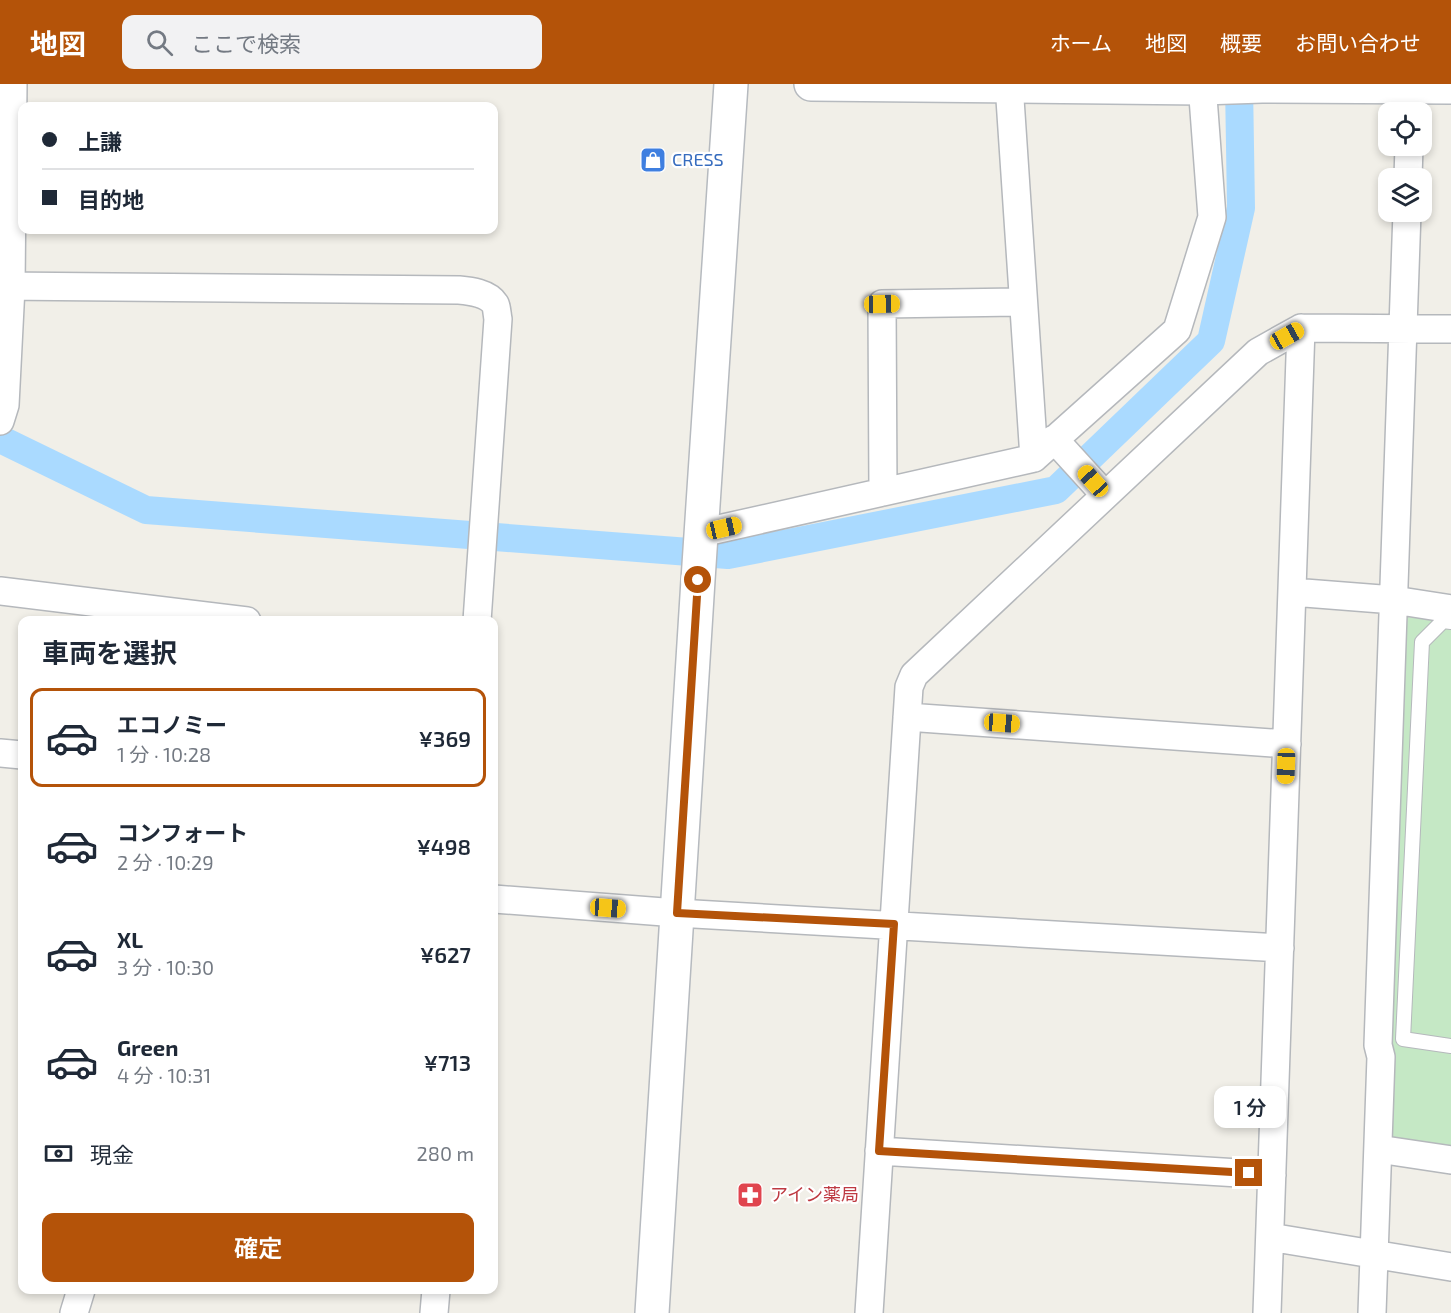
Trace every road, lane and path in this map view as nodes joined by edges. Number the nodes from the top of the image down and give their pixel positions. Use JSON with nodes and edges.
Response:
{"nodes":[{"id":1,"x":13,"y":84,"type":"edge"},
{"id":2,"x":731,"y":84,"type":"edge"},
{"id":3,"x":811,"y":84,"type":"edge"},
{"id":4,"x":1009,"y":85,"type":"edge"},
{"id":5,"x":1202,"y":86,"type":"edge"},
{"id":6,"x":1451,"y":87,"type":"edge"},
{"id":7,"x":1410,"y":94,"type":"edge"},
{"id":8,"x":1407,"y":222,"type":"edge"},
{"id":9,"x":5,"y":286,"type":"edge"},
{"id":10,"x":1023,"y":302,"type":"junction"},
{"id":11,"x":1301,"y":328,"type":"junction"},
{"id":12,"x":1404,"y":329,"type":"junction"},
{"id":13,"x":1451,"y":329,"type":"edge"},
{"id":14,"x":0,"y":421,"type":"edge"},
{"id":15,"x":1054,"y":439,"type":"junction"},
{"id":16,"x":1034,"y":458,"type":"junction"},
{"id":17,"x":883,"y":492,"type":"junction"},
{"id":18,"x":1105,"y":495,"type":"junction"},
{"id":19,"x":701,"y":536,"type":"junction"},
{"id":20,"x":0,"y":591,"type":"edge"},
{"id":21,"x":1292,"y":592,"type":"junction"},
{"id":22,"x":1394,"y":600,"type":"junction"},
{"id":23,"x":1451,"y":609,"type":"edge"},
{"id":24,"x":206,"y":616,"type":"edge"},
{"id":25,"x":477,"y":616,"type":"edge"},
{"id":26,"x":1451,"y":622,"type":"edge"},
{"id":27,"x":907,"y":717,"type":"junction"},
{"id":28,"x":1287,"y":744,"type":"junction"},
{"id":29,"x":0,"y":753,"type":"edge"},
{"id":30,"x":18,"y":755,"type":"edge"},
{"id":31,"x":498,"y":899,"type":"edge"},
{"id":32,"x":677,"y":913,"type":"junction"},
{"id":33,"x":894,"y":924,"type":"junction"},
{"id":34,"x":1280,"y":948,"type":"junction"},
{"id":35,"x":1451,"y":1046,"type":"edge"},
{"id":36,"x":1378,"y":1149,"type":"junction"},
{"id":37,"x":879,"y":1151,"type":"junction"},
{"id":38,"x":1451,"y":1160,"type":"edge"},
{"id":39,"x":1272,"y":1175,"type":"junction"},
{"id":40,"x":1270,"y":1237,"type":"junction"},
{"id":41,"x":1374,"y":1255,"type":"junction"},
{"id":42,"x":1451,"y":1267,"type":"edge"},
{"id":43,"x":80,"y":1294,"type":"edge"},
{"id":44,"x":436,"y":1294,"type":"edge"},
{"id":45,"x":74,"y":1313,"type":"edge"},
{"id":46,"x":434,"y":1313,"type":"edge"},
{"id":47,"x":652,"y":1313,"type":"edge"},
{"id":48,"x":869,"y":1313,"type":"edge"},
{"id":49,"x":1267,"y":1313,"type":"edge"},
{"id":50,"x":1372,"y":1313,"type":"edge"}],
"edges":[{"from":1,"to":9,"type":"street"},
{"from":2,"to":19,"type":"street"},
{"from":3,"to":4,"type":"street"},
{"from":4,"to":5,"type":"street"},
{"from":4,"to":10,"type":"street"},
{"from":5,"to":7,"type":"street"},
{"from":5,"to":15,"type":"street"},
{"from":6,"to":7,"type":"street"},
{"from":8,"to":12,"type":"street"},
{"from":9,"to":14,"type":"street"},
{"from":9,"to":25,"type":"street"},
{"from":10,"to":16,"type":"street"},
{"from":10,"to":17,"type":"street"},
{"from":11,"to":12,"type":"street"},
{"from":11,"to":18,"type":"street"},
{"from":11,"to":21,"type":"street"},
{"from":12,"to":13,"type":"street"},
{"from":12,"to":22,"type":"street"},
{"from":15,"to":16,"type":"street"},
{"from":15,"to":18,"type":"street"},
{"from":16,"to":17,"type":"street"},
{"from":17,"to":19,"type":"street"},
{"from":18,"to":27,"type":"street"},
{"from":19,"to":32,"type":"street"},
{"from":20,"to":24,"type":"street"},
{"from":21,"to":22,"type":"street"},
{"from":21,"to":28,"type":"street"},
{"from":22,"to":23,"type":"street"},
{"from":22,"to":36,"type":"street"},
{"from":26,"to":35,"type":"lane"},
{"from":27,"to":28,"type":"street"},
{"from":27,"to":33,"type":"street"},
{"from":28,"to":34,"type":"street"},
{"from":29,"to":30,"type":"street"},
{"from":31,"to":32,"type":"street"},
{"from":32,"to":33,"type":"street"},
{"from":32,"to":47,"type":"street"},
{"from":33,"to":34,"type":"street"},
{"from":33,"to":37,"type":"street"},
{"from":34,"to":39,"type":"street"},
{"from":36,"to":38,"type":"street"},
{"from":36,"to":41,"type":"street"},
{"from":37,"to":39,"type":"street"},
{"from":37,"to":48,"type":"street"},
{"from":39,"to":40,"type":"street"},
{"from":40,"to":41,"type":"street"},
{"from":40,"to":49,"type":"street"},
{"from":41,"to":42,"type":"street"},
{"from":41,"to":50,"type":"street"},
{"from":43,"to":45,"type":"street"},
{"from":44,"to":46,"type":"street"}]}
